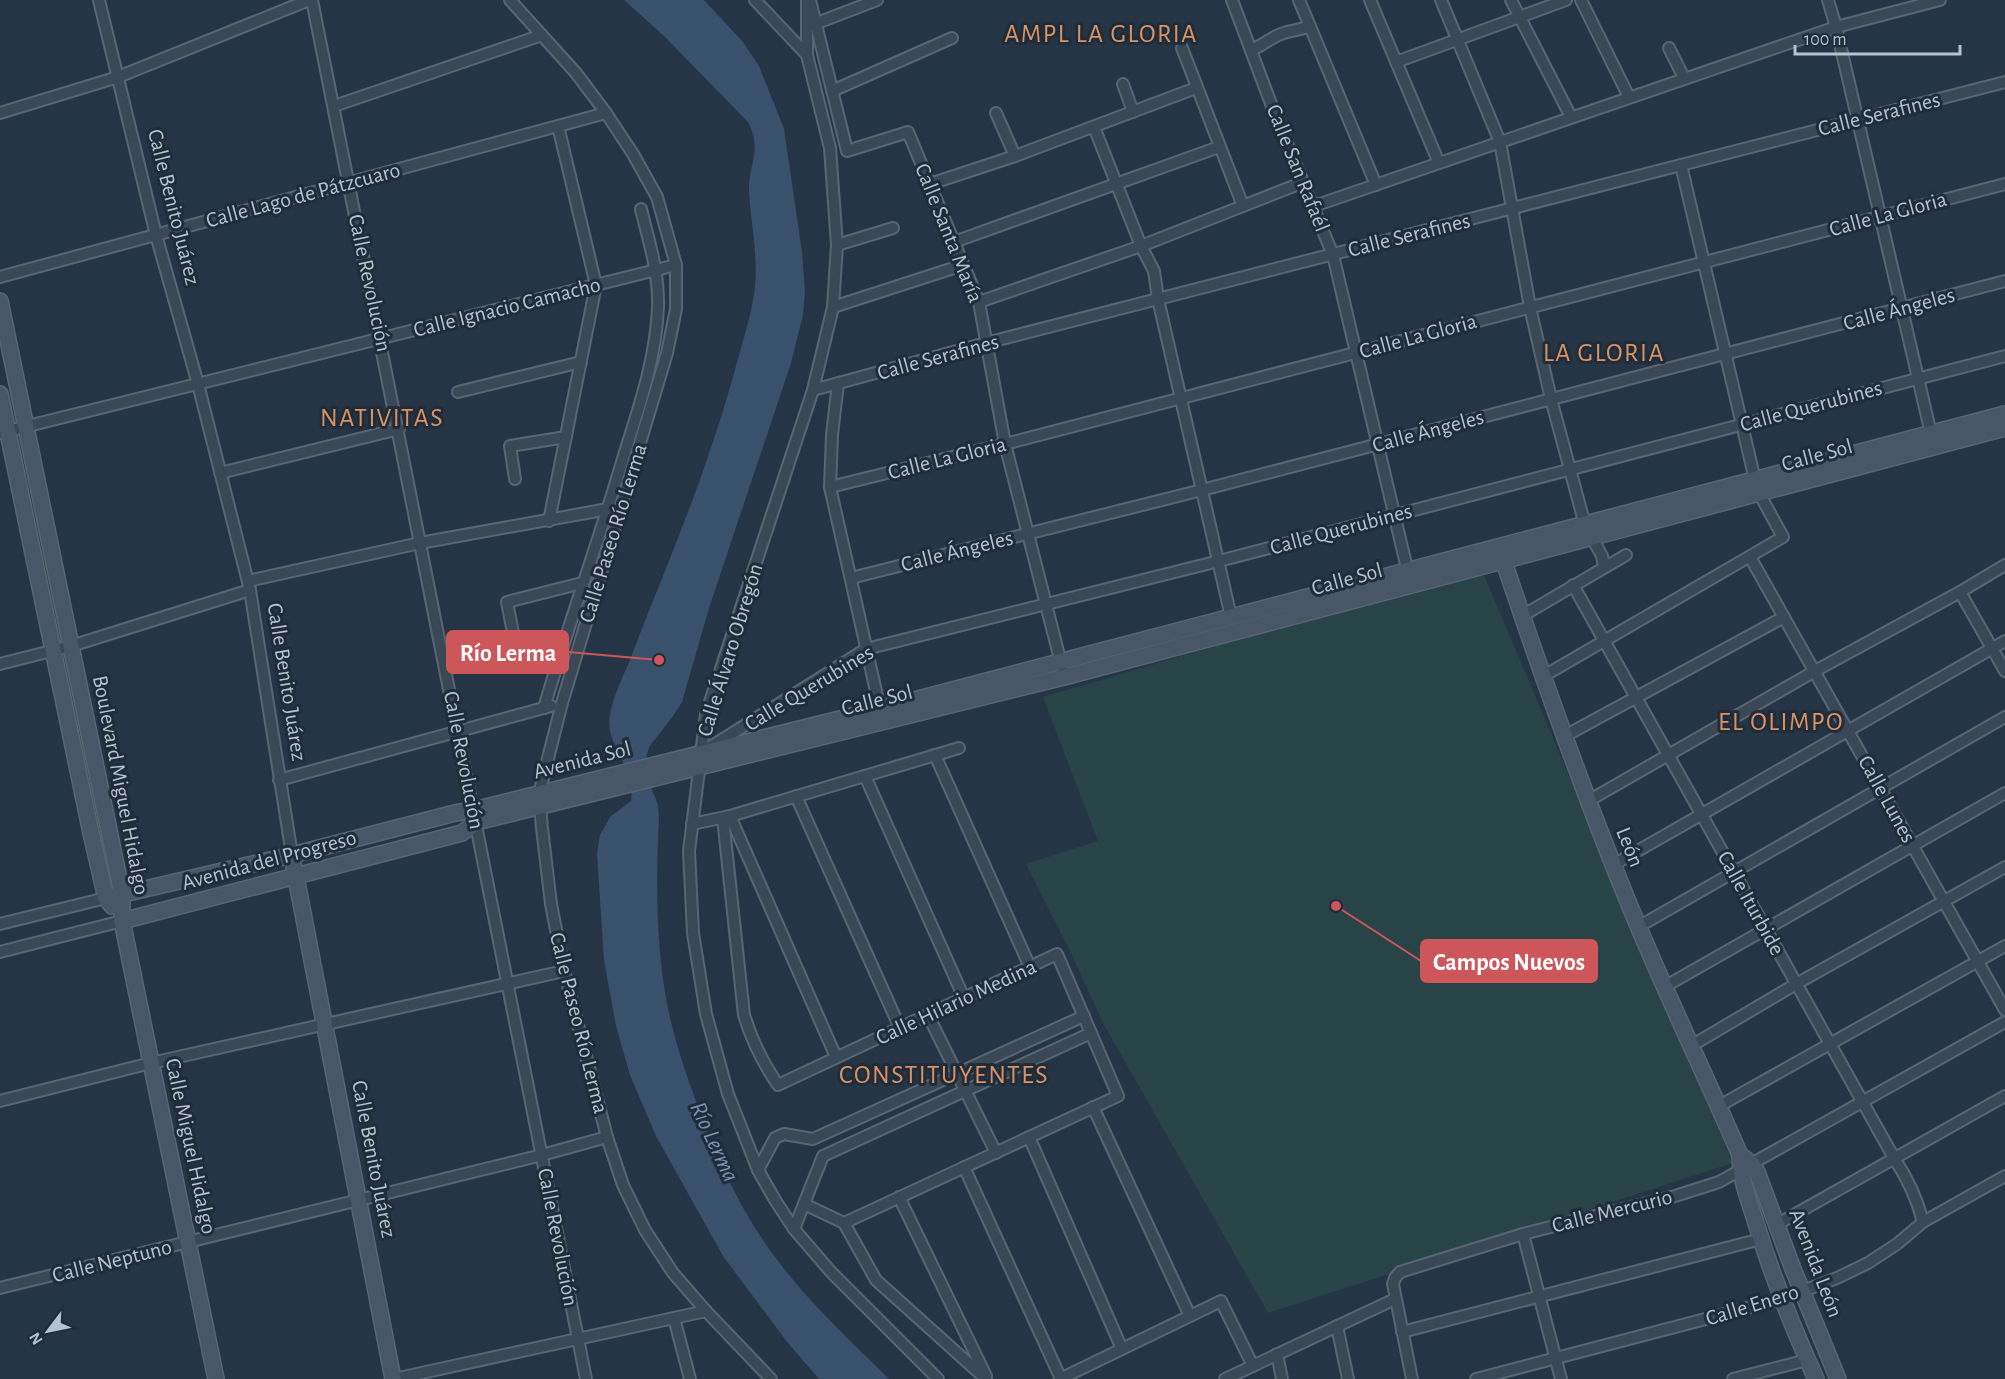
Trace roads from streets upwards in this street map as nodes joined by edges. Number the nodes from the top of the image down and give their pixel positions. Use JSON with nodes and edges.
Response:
{"nodes":[{"id":1,"x":99,"y":0,"type":"edge"},
{"id":2,"x":311,"y":0,"type":"edge"},
{"id":3,"x":510,"y":0,"type":"edge"},
{"id":4,"x":755,"y":0,"type":"edge"},
{"id":5,"x":808,"y":0,"type":"edge"},
{"id":6,"x":877,"y":0,"type":"edge"},
{"id":7,"x":1232,"y":0,"type":"edge"},
{"id":8,"x":1299,"y":0,"type":"edge"},
{"id":9,"x":1370,"y":0,"type":"edge"},
{"id":10,"x":1441,"y":0,"type":"edge"},
{"id":11,"x":1511,"y":0,"type":"edge"},
{"id":12,"x":1566,"y":0,"type":"edge"},
{"id":13,"x":1581,"y":0,"type":"edge"},
{"id":14,"x":1828,"y":0,"type":"edge"},
{"id":15,"x":1940,"y":0,"type":"edge"},
{"id":16,"x":1519,"y":17,"type":"junction"},
{"id":17,"x":817,"y":23,"type":"junction"},
{"id":18,"x":1310,"y":26,"type":"junction"},
{"id":19,"x":1836,"y":27,"type":"junction"},
{"id":20,"x":542,"y":35,"type":"junction"},
{"id":21,"x":952,"y":38,"type":"dead end"},
{"id":22,"x":1458,"y":39,"type":"junction"},
{"id":23,"x":1182,"y":48,"type":"dead end"},
{"id":24,"x":1669,"y":48,"type":"dead end"},
{"id":25,"x":1251,"y":50,"type":"junction"},
{"id":26,"x":807,"y":55,"type":"junction"},
{"id":27,"x":1396,"y":62,"type":"junction"},
{"id":28,"x":118,"y":77,"type":"junction"},
{"id":29,"x":1684,"y":78,"type":"junction"},
{"id":30,"x":2005,"y":82,"type":"edge"},
{"id":31,"x":1123,"y":84,"type":"dead end"},
{"id":32,"x":1196,"y":88,"type":"junction"},
{"id":33,"x":832,"y":91,"type":"junction"},
{"id":34,"x":1629,"y":97,"type":"junction"},
{"id":35,"x":334,"y":106,"type":"junction"},
{"id":36,"x":1133,"y":112,"type":"junction"},
{"id":37,"x":606,"y":113,"type":"junction"},
{"id":38,"x":996,"y":113,"type":"dead end"},
{"id":39,"x":0,"y":114,"type":"edge"},
{"id":40,"x":1571,"y":117,"type":"junction"},
{"id":41,"x":1858,"y":120,"type":"junction"},
{"id":42,"x":558,"y":126,"type":"junction"},
{"id":43,"x":1094,"y":127,"type":"junction"},
{"id":44,"x":1500,"y":142,"type":"junction"},
{"id":45,"x":1219,"y":147,"type":"junction"},
{"id":46,"x":1015,"y":156,"type":"junction"},
{"id":47,"x":1439,"y":163,"type":"junction"},
{"id":48,"x":1681,"y":165,"type":"junction"},
{"id":49,"x":349,"y":183,"type":"junction"},
{"id":50,"x":1116,"y":183,"type":"junction"},
{"id":51,"x":1304,"y":183,"type":"junction"},
{"id":52,"x":930,"y":184,"type":"junction"},
{"id":53,"x":2005,"y":184,"type":"edge"},
{"id":54,"x":1376,"y":185,"type":"junction"},
{"id":55,"x":1243,"y":206,"type":"junction"},
{"id":56,"x":1314,"y":206,"type":"junction"},
{"id":57,"x":641,"y":209,"type":"dead end"},
{"id":58,"x":1511,"y":209,"type":"junction"},
{"id":59,"x":1880,"y":216,"type":"junction"},
{"id":60,"x":893,"y":228,"type":"dead end"},
{"id":61,"x":156,"y":235,"type":"junction"},
{"id":62,"x":954,"y":242,"type":"junction"},
{"id":63,"x":837,"y":245,"type":"junction"},
{"id":64,"x":1141,"y":246,"type":"junction"},
{"id":65,"x":1333,"y":255,"type":"junction"},
{"id":66,"x":1704,"y":262,"type":"junction"},
{"id":67,"x":675,"y":265,"type":"junction"},
{"id":68,"x":963,"y":265,"type":"junction"},
{"id":69,"x":657,"y":269,"type":"junction"},
{"id":70,"x":0,"y":277,"type":"edge"},
{"id":71,"x":2005,"y":281,"type":"edge"},
{"id":72,"x":596,"y":285,"type":"junction"},
{"id":73,"x":1158,"y":299,"type":"junction"},
{"id":74,"x":0,"y":301,"type":"edge"},
{"id":75,"x":979,"y":302,"type":"junction"},
{"id":76,"x":1530,"y":307,"type":"junction"},
{"id":77,"x":832,"y":308,"type":"junction"},
{"id":78,"x":1902,"y":308,"type":"junction"},
{"id":79,"x":381,"y":339,"type":"junction"},
{"id":80,"x":986,"y":344,"type":"junction"},
{"id":81,"x":1355,"y":352,"type":"junction"},
{"id":82,"x":1725,"y":354,"type":"junction"},
{"id":83,"x":2005,"y":356,"type":"edge"},
{"id":84,"x":581,"y":362,"type":"junction"},
{"id":85,"x":1918,"y":378,"type":"junction"},
{"id":86,"x":838,"y":383,"type":"junction"},
{"id":87,"x":198,"y":384,"type":"junction"},
{"id":88,"x":813,"y":390,"type":"junction"},
{"id":89,"x":458,"y":392,"type":"dead end"},
{"id":90,"x":0,"y":394,"type":"edge"},
{"id":91,"x":1181,"y":398,"type":"junction"},
{"id":92,"x":1551,"y":399,"type":"junction"},
{"id":93,"x":2005,"y":414,"type":"edge"},
{"id":94,"x":1742,"y":424,"type":"junction"},
{"id":95,"x":27,"y":426,"type":"junction"},
{"id":96,"x":2005,"y":428,"type":"edge"},
{"id":97,"x":399,"y":429,"type":"junction"},
{"id":98,"x":4,"y":432,"type":"edge"},
{"id":99,"x":566,"y":437,"type":"junction"},
{"id":100,"x":1932,"y":441,"type":"junction"},
{"id":101,"x":1005,"y":444,"type":"junction"},
{"id":102,"x":1376,"y":445,"type":"junction"},
{"id":103,"x":1569,"y":470,"type":"junction"},
{"id":104,"x":220,"y":472,"type":"junction"},
{"id":105,"x":515,"y":479,"type":"dead end"},
{"id":106,"x":830,"y":487,"type":"junction"},
{"id":107,"x":1757,"y":487,"type":"junction"},
{"id":108,"x":1202,"y":490,"type":"junction"},
{"id":109,"x":608,"y":508,"type":"junction"},
{"id":110,"x":1394,"y":516,"type":"junction"},
{"id":111,"x":549,"y":521,"type":"junction"},
{"id":112,"x":1588,"y":531,"type":"junction"},
{"id":113,"x":1028,"y":534,"type":"junction"},
{"id":114,"x":420,"y":543,"type":"junction"},
{"id":115,"x":1501,"y":554,"type":"junction"},
{"id":116,"x":1626,"y":555,"type":"dead end"},
{"id":117,"x":1750,"y":557,"type":"junction"},
{"id":118,"x":1219,"y":561,"type":"junction"},
{"id":119,"x":2005,"y":565,"type":"edge"},
{"id":120,"x":1604,"y":567,"type":"junction"},
{"id":121,"x":850,"y":578,"type":"junction"},
{"id":122,"x":1409,"y":578,"type":"junction"},
{"id":123,"x":582,"y":583,"type":"junction"},
{"id":124,"x":1573,"y":585,"type":"junction"},
{"id":125,"x":249,"y":586,"type":"junction"},
{"id":126,"x":1960,"y":592,"type":"junction"},
{"id":127,"x":1046,"y":605,"type":"junction"},
{"id":128,"x":1522,"y":616,"type":"junction"},
{"id":129,"x":1231,"y":617,"type":"junction"},
{"id":130,"x":1784,"y":617,"type":"junction"},
{"id":131,"x":565,"y":637,"type":"junction"},
{"id":132,"x":2005,"y":641,"type":"edge"},
{"id":133,"x":1605,"y":642,"type":"junction"},
{"id":134,"x":70,"y":646,"type":"junction"},
{"id":135,"x":1992,"y":648,"type":"junction"},
{"id":136,"x":866,"y":649,"type":"junction"},
{"id":137,"x":54,"y":650,"type":"junction"},
{"id":138,"x":0,"y":664,"type":"edge"},
{"id":139,"x":1062,"y":670,"type":"junction"},
{"id":140,"x":1815,"y":671,"type":"junction"},
{"id":141,"x":2005,"y":671,"type":"edge"},
{"id":142,"x":1542,"y":677,"type":"junction"},
{"id":143,"x":1636,"y":697,"type":"junction"},
{"id":144,"x":880,"y":709,"type":"junction"},
{"id":145,"x":2005,"y":717,"type":"edge"},
{"id":146,"x":1848,"y":730,"type":"junction"},
{"id":147,"x":459,"y":731,"type":"junction"},
{"id":148,"x":1563,"y":737,"type":"junction"},
{"id":149,"x":959,"y":748,"type":"dead end"},
{"id":150,"x":1668,"y":754,"type":"junction"},
{"id":151,"x":935,"y":755,"type":"junction"},
{"id":152,"x":692,"y":762,"type":"junction"},
{"id":153,"x":865,"y":776,"type":"junction"},
{"id":154,"x":279,"y":780,"type":"junction"},
{"id":155,"x":1880,"y":788,"type":"junction"},
{"id":156,"x":2005,"y":793,"type":"edge"},
{"id":157,"x":795,"y":796,"type":"junction"},
{"id":158,"x":540,"y":800,"type":"junction"},
{"id":159,"x":1588,"y":801,"type":"junction"},
{"id":160,"x":1701,"y":814,"type":"junction"},
{"id":161,"x":475,"y":816,"type":"junction"},
{"id":162,"x":727,"y":817,"type":"junction"},
{"id":163,"x":692,"y":824,"type":"junction"},
{"id":164,"x":1913,"y":846,"type":"junction"},
{"id":165,"x":292,"y":855,"type":"junction"},
{"id":166,"x":1613,"y":865,"type":"junction"},
{"id":167,"x":2005,"y":867,"type":"edge"},
{"id":168,"x":1733,"y":871,"type":"junction"},
{"id":169,"x":296,"y":877,"type":"junction"},
{"id":170,"x":122,"y":894,"type":"junction"},
{"id":171,"x":106,"y":898,"type":"junction"},
{"id":172,"x":1944,"y":901,"type":"junction"},
{"id":173,"x":122,"y":921,"type":"junction"},
{"id":174,"x":0,"y":924,"type":"edge"},
{"id":175,"x":1638,"y":927,"type":"junction"},
{"id":176,"x":1765,"y":930,"type":"junction"},
{"id":177,"x":2005,"y":946,"type":"edge"},
{"id":178,"x":0,"y":952,"type":"edge"},
{"id":179,"x":1977,"y":961,"type":"junction"},
{"id":180,"x":1030,"y":967,"type":"junction"},
{"id":181,"x":564,"y":971,"type":"junction"},
{"id":182,"x":509,"y":983,"type":"junction"},
{"id":183,"x":1796,"y":984,"type":"junction"},
{"id":184,"x":1664,"y":987,"type":"junction"},
{"id":185,"x":964,"y":998,"type":"junction"},
{"id":186,"x":2005,"y":1010,"type":"edge"},
{"id":187,"x":928,"y":1015,"type":"junction"},
{"id":188,"x":1084,"y":1016,"type":"junction"},
{"id":189,"x":2005,"y":1022,"type":"edge"},
{"id":190,"x":325,"y":1024,"type":"junction"},
{"id":191,"x":900,"y":1028,"type":"junction"},
{"id":192,"x":1091,"y":1033,"type":"junction"},
{"id":193,"x":1830,"y":1044,"type":"junction"},
{"id":194,"x":1691,"y":1046,"type":"junction"},
{"id":195,"x":836,"y":1057,"type":"junction"},
{"id":196,"x":151,"y":1063,"type":"junction"},
{"id":197,"x":957,"y":1074,"type":"junction"},
{"id":198,"x":965,"y":1091,"type":"junction"},
{"id":199,"x":2005,"y":1096,"type":"edge"},
{"id":200,"x":0,"y":1101,"type":"edge"},
{"id":201,"x":1863,"y":1103,"type":"junction"},
{"id":202,"x":1719,"y":1106,"type":"junction"},
{"id":203,"x":1093,"y":1107,"type":"junction"},
{"id":204,"x":607,"y":1137,"type":"junction"},
{"id":205,"x":1029,"y":1137,"type":"junction"},
{"id":206,"x":813,"y":1139,"type":"junction"},
{"id":207,"x":996,"y":1152,"type":"junction"},
{"id":208,"x":542,"y":1155,"type":"junction"},
{"id":209,"x":823,"y":1156,"type":"junction"},
{"id":210,"x":1894,"y":1158,"type":"junction"},
{"id":211,"x":1744,"y":1163,"type":"junction"},
{"id":212,"x":964,"y":1167,"type":"junction"},
{"id":213,"x":758,"y":1170,"type":"junction"},
{"id":214,"x":2005,"y":1176,"type":"edge"},
{"id":215,"x":899,"y":1197,"type":"junction"},
{"id":216,"x":358,"y":1200,"type":"junction"},
{"id":217,"x":804,"y":1204,"type":"junction"},
{"id":218,"x":1923,"y":1222,"type":"junction"},
{"id":219,"x":844,"y":1223,"type":"junction"},
{"id":220,"x":1776,"y":1225,"type":"junction"},
{"id":221,"x":794,"y":1229,"type":"junction"},
{"id":222,"x":1523,"y":1233,"type":"junction"},
{"id":223,"x":1761,"y":1239,"type":"junction"},
{"id":224,"x":188,"y":1242,"type":"junction"},
{"id":225,"x":0,"y":1288,"type":"edge"},
{"id":226,"x":1802,"y":1291,"type":"junction"},
{"id":227,"x":1539,"y":1297,"type":"junction"},
{"id":228,"x":1395,"y":1299,"type":"junction"},
{"id":229,"x":1782,"y":1299,"type":"junction"},
{"id":230,"x":706,"y":1311,"type":"junction"},
{"id":231,"x":1190,"y":1316,"type":"junction"},
{"id":232,"x":674,"y":1318,"type":"junction"},
{"id":233,"x":1337,"y":1326,"type":"junction"},
{"id":234,"x":1402,"y":1332,"type":"junction"},
{"id":235,"x":579,"y":1339,"type":"junction"},
{"id":236,"x":1122,"y":1349,"type":"junction"},
{"id":237,"x":1277,"y":1354,"type":"junction"},
{"id":238,"x":1555,"y":1358,"type":"junction"},
{"id":239,"x":1807,"y":1360,"type":"junction"},
{"id":240,"x":1253,"y":1366,"type":"junction"},
{"id":241,"x":216,"y":1379,"type":"edge"},
{"id":242,"x":394,"y":1379,"type":"edge"},
{"id":243,"x":586,"y":1379,"type":"edge"},
{"id":244,"x":690,"y":1379,"type":"edge"},
{"id":245,"x":771,"y":1379,"type":"edge"},
{"id":246,"x":938,"y":1379,"type":"edge"},
{"id":247,"x":987,"y":1379,"type":"edge"},
{"id":248,"x":1061,"y":1379,"type":"edge"},
{"id":249,"x":1225,"y":1379,"type":"edge"},
{"id":250,"x":1282,"y":1379,"type":"edge"},
{"id":251,"x":1348,"y":1379,"type":"edge"},
{"id":252,"x":1412,"y":1379,"type":"edge"},
{"id":253,"x":1476,"y":1379,"type":"edge"},
{"id":254,"x":1561,"y":1379,"type":"edge"},
{"id":255,"x":1733,"y":1379,"type":"edge"},
{"id":256,"x":1816,"y":1379,"type":"edge"},
{"id":257,"x":1838,"y":1379,"type":"edge"}],
"edges":[{"from":1,"to":28,"type":"street","name":"Calle Benito Juárez"},
{"from":2,"to":28,"type":"street"},
{"from":2,"to":35,"type":"street","name":"Calle Revolución"},
{"from":3,"to":20,"type":"street","name":"Calle Paseo Río Lerma"},
{"from":4,"to":26,"type":"street"},
{"from":5,"to":17,"type":"street"},
{"from":5,"to":26,"type":"street","name":"Calle Álvaro Obregón"},
{"from":6,"to":17,"type":"street"},
{"from":7,"to":25,"type":"street","name":"Calle San Rafaél"},
{"from":8,"to":18,"type":"street"},
{"from":9,"to":27,"type":"street"},
{"from":10,"to":22,"type":"street"},
{"from":11,"to":16,"type":"street"},
{"from":12,"to":16,"type":"street"},
{"from":13,"to":34,"type":"street"},
{"from":14,"to":19,"type":"street"},
{"from":15,"to":19,"type":"street"},
{"from":16,"to":22,"type":"street"},
{"from":16,"to":40,"type":"street"},
{"from":17,"to":33,"type":"street"},
{"from":18,"to":25,"type":"street"},
{"from":18,"to":54,"type":"street"},
{"from":19,"to":29,"type":"street"},
{"from":19,"to":41,"type":"street"},
{"from":20,"to":35,"type":"street"},
{"from":20,"to":37,"type":"street","name":"Calle Paseo Río Lerma"},
{"from":21,"to":33,"type":"street"},
{"from":22,"to":27,"type":"street"},
{"from":22,"to":44,"type":"street"},
{"from":23,"to":32,"type":"street"},
{"from":24,"to":29,"type":"street"},
{"from":25,"to":51,"type":"street","name":"Calle San Rafaél"},
{"from":26,"to":63,"type":"street","name":"Calle Álvaro Obregón"},
{"from":27,"to":47,"type":"street"},
{"from":28,"to":39,"type":"street"},
{"from":28,"to":61,"type":"street","name":"Calle Benito Juárez"},
{"from":29,"to":34,"type":"street"},
{"from":30,"to":41,"type":"street","name":"Calle Serafines"},
{"from":31,"to":36,"type":"street"},
{"from":32,"to":36,"type":"street"},
{"from":32,"to":45,"type":"street"},
{"from":33,"to":52,"type":"street","name":"Calle Santa María"},
{"from":34,"to":40,"type":"street"},
{"from":35,"to":49,"type":"street","name":"Calle Revolución"},
{"from":36,"to":43,"type":"street"},
{"from":37,"to":42,"type":"street","name":"Calle Lago de Pátzcuaro"},
{"from":37,"to":67,"type":"street","name":"Calle Paseo Río Lerma"},
{"from":38,"to":46,"type":"street"},
{"from":40,"to":44,"type":"street"},
{"from":41,"to":48,"type":"street","name":"Calle Serafines"},
{"from":41,"to":59,"type":"street"},
{"from":42,"to":49,"type":"street","name":"Calle Lago de Pátzcuaro"},
{"from":42,"to":72,"type":"street"},
{"from":43,"to":46,"type":"street"},
{"from":43,"to":50,"type":"street"},
{"from":44,"to":47,"type":"street"},
{"from":44,"to":58,"type":"street"},
{"from":45,"to":50,"type":"street"},
{"from":45,"to":55,"type":"street"},
{"from":46,"to":52,"type":"street"},
{"from":47,"to":54,"type":"street"},
{"from":48,"to":58,"type":"street","name":"Calle Serafines"},
{"from":48,"to":66,"type":"street"},
{"from":49,"to":61,"type":"street","name":"Calle Lago de Pátzcuaro"},
{"from":49,"to":79,"type":"street","name":"Calle Revolución"},
{"from":50,"to":62,"type":"street"},
{"from":50,"to":64,"type":"street"},
{"from":51,"to":55,"type":"street"},
{"from":51,"to":56,"type":"street","name":"Calle San Rafaél"},
{"from":52,"to":62,"type":"street","name":"Calle Santa María"},
{"from":53,"to":59,"type":"street","name":"Calle La Gloria"},
{"from":54,"to":56,"type":"street"},
{"from":55,"to":64,"type":"street"},
{"from":56,"to":65,"type":"street","name":"Calle San Rafaél"},
{"from":57,"to":69,"type":"street"},
{"from":58,"to":65,"type":"street","name":"Calle Serafines"},
{"from":58,"to":76,"type":"street"},
{"from":59,"to":66,"type":"street","name":"Calle La Gloria"},
{"from":59,"to":78,"type":"street"},
{"from":60,"to":63,"type":"street"},
{"from":61,"to":70,"type":"street","name":"Calle Lago de Pátzcuaro"},
{"from":61,"to":87,"type":"street","name":"Calle Benito Juárez"},
{"from":62,"to":68,"type":"street","name":"Calle Santa María"},
{"from":63,"to":77,"type":"street","name":"Calle Álvaro Obregón"},
{"from":64,"to":73,"type":"street"},
{"from":64,"to":75,"type":"street"},
{"from":65,"to":73,"type":"street","name":"Calle Serafines"},
{"from":65,"to":81,"type":"street","name":"Calle San Rafaél"},
{"from":66,"to":76,"type":"street","name":"Calle La Gloria"},
{"from":66,"to":82,"type":"street"},
{"from":67,"to":69,"type":"street","name":"Calle Ignacio Camacho"},
{"from":67,"to":158,"type":"street","name":"Calle Paseo Río Lerma"},
{"from":68,"to":75,"type":"street","name":"Calle Santa María"},
{"from":68,"to":77,"type":"street"},
{"from":69,"to":72,"type":"street","name":"Calle Ignacio Camacho"},
{"from":69,"to":109,"type":"street"},
{"from":71,"to":78,"type":"street","name":"Calle Ángeles"},
{"from":72,"to":79,"type":"street","name":"Calle Ignacio Camacho"},
{"from":72,"to":84,"type":"street"},
{"from":73,"to":80,"type":"street","name":"Calle Serafines"},
{"from":73,"to":91,"type":"street"},
{"from":74,"to":95,"type":"street","name":"Boulevard Miguel Hidalgo"},
{"from":75,"to":80,"type":"street","name":"Calle Santa María"},
{"from":76,"to":81,"type":"street","name":"Calle La Gloria"},
{"from":76,"to":92,"type":"street"},
{"from":77,"to":88,"type":"street","name":"Calle Álvaro Obregón"},
{"from":78,"to":82,"type":"street","name":"Calle Ángeles"},
{"from":78,"to":85,"type":"street"},
{"from":79,"to":87,"type":"street","name":"Calle Ignacio Camacho"},
{"from":79,"to":97,"type":"street","name":"Calle Revolución"},
{"from":80,"to":86,"type":"street","name":"Calle Serafines"},
{"from":80,"to":101,"type":"street","name":"Calle Santa María"},
{"from":81,"to":91,"type":"street","name":"Calle La Gloria"},
{"from":81,"to":102,"type":"street","name":"Calle San Rafaél"},
{"from":82,"to":92,"type":"street","name":"Calle Ángeles"},
{"from":82,"to":94,"type":"street"},
{"from":83,"to":85,"type":"street","name":"Calle Querubines"},
{"from":84,"to":89,"type":"street"},
{"from":84,"to":99,"type":"street"},
{"from":85,"to":94,"type":"street","name":"Calle Querubines"},
{"from":85,"to":100,"type":"street"},
{"from":86,"to":88,"type":"street","name":"Calle Serafines"},
{"from":86,"to":106,"type":"street"},
{"from":87,"to":95,"type":"street","name":"Calle Ignacio Camacho"},
{"from":87,"to":104,"type":"street","name":"Calle Benito Juárez"},
{"from":88,"to":152,"type":"street","name":"Calle Álvaro Obregón"},
{"from":90,"to":98,"type":"street","name":"Boulevard Miguel Hidalgo"},
{"from":91,"to":101,"type":"street","name":"Calle La Gloria"},
{"from":91,"to":108,"type":"street"},
{"from":92,"to":102,"type":"street","name":"Calle Ángeles"},
{"from":92,"to":103,"type":"street"},
{"from":93,"to":100,"type":"street","name":"Calle Sol"},
{"from":94,"to":103,"type":"street","name":"Calle Querubines"},
{"from":94,"to":107,"type":"street"},
{"from":95,"to":98,"type":"street","name":"Calle Ignacio Camacho"},
{"from":95,"to":134,"type":"street","name":"Boulevard Miguel Hidalgo"},
{"from":96,"to":100,"type":"street","name":"Calle Sol"},
{"from":97,"to":104,"type":"street"},
{"from":97,"to":114,"type":"street","name":"Calle Revolución"},
{"from":98,"to":137,"type":"street","name":"Boulevard Miguel Hidalgo"},
{"from":99,"to":105,"type":"street"},
{"from":99,"to":111,"type":"street"},
{"from":100,"to":107,"type":"street","name":"Calle Sol"},
{"from":101,"to":106,"type":"street","name":"Calle La Gloria"},
{"from":101,"to":113,"type":"street","name":"Calle Santa María"},
{"from":102,"to":108,"type":"street","name":"Calle Ángeles"},
{"from":102,"to":110,"type":"street","name":"Calle San Rafaél"},
{"from":103,"to":110,"type":"street","name":"Calle Querubines"},
{"from":103,"to":112,"type":"street"},
{"from":104,"to":125,"type":"street","name":"Calle Benito Juárez"},
{"from":106,"to":121,"type":"street"},
{"from":107,"to":112,"type":"street","name":"Calle Sol"},
{"from":107,"to":117,"type":"street"},
{"from":108,"to":113,"type":"street","name":"Calle Ángeles"},
{"from":108,"to":118,"type":"street"},
{"from":109,"to":111,"type":"street"},
{"from":109,"to":123,"type":"street"},
{"from":110,"to":118,"type":"street","name":"Calle Querubines"},
{"from":110,"to":122,"type":"street","name":"Calle San Rafaél"},
{"from":111,"to":114,"type":"street"},
{"from":112,"to":115,"type":"street","name":"Calle Sol"},
{"from":112,"to":120,"type":"street"},
{"from":113,"to":121,"type":"street","name":"Calle Ángeles"},
{"from":113,"to":127,"type":"street","name":"Calle Santa María"},
{"from":114,"to":125,"type":"street"},
{"from":114,"to":147,"type":"street","name":"Calle Revolución"},
{"from":115,"to":122,"type":"street","name":"Calle Sol"},
{"from":115,"to":128,"type":"street","name":"León"},
{"from":116,"to":120,"type":"street"},
{"from":117,"to":130,"type":"street","name":"Calle Lunes"},
{"from":117,"to":133,"type":"street"},
{"from":118,"to":127,"type":"street","name":"Calle Querubines"},
{"from":118,"to":129,"type":"street"},
{"from":119,"to":126,"type":"street"},
{"from":120,"to":124,"type":"street"},
{"from":121,"to":136,"type":"street"},
{"from":122,"to":129,"type":"street","name":"Calle Sol"},
{"from":122,"to":139,"type":"street","name":"Calle Sol"},
{"from":123,"to":131,"type":"street"},
{"from":123,"to":131,"type":"street"},
{"from":124,"to":128,"type":"street"},
{"from":124,"to":133,"type":"street","name":"Calle Iturbide"},
{"from":125,"to":134,"type":"street"},
{"from":125,"to":154,"type":"street","name":"Calle Benito Juárez"},
{"from":126,"to":135,"type":"street"},
{"from":126,"to":140,"type":"street"},
{"from":127,"to":136,"type":"street","name":"Calle Querubines"},
{"from":127,"to":139,"type":"street","name":"Calle Santa María"},
{"from":128,"to":142,"type":"street","name":"León"},
{"from":129,"to":139,"type":"street","name":"Calle Sol"},
{"from":130,"to":140,"type":"street","name":"Calle Lunes"},
{"from":130,"to":143,"type":"street"},
{"from":131,"to":147,"type":"street"},
{"from":132,"to":135,"type":"street"},
{"from":133,"to":142,"type":"street"},
{"from":133,"to":143,"type":"street","name":"Calle Iturbide"},
{"from":134,"to":137,"type":"street"},
{"from":134,"to":170,"type":"street","name":"Boulevard Miguel Hidalgo"},
{"from":135,"to":141,"type":"street"},
{"from":135,"to":146,"type":"street"},
{"from":136,"to":144,"type":"street"},
{"from":136,"to":152,"type":"street","name":"Calle Querubines"},
{"from":137,"to":138,"type":"street"},
{"from":137,"to":171,"type":"street","name":"Boulevard Miguel Hidalgo"},
{"from":139,"to":144,"type":"street","name":"Calle Sol"},
{"from":139,"to":152,"type":"street","name":"Calle Sol"},
{"from":140,"to":146,"type":"street","name":"Calle Lunes"},
{"from":140,"to":150,"type":"street"},
{"from":142,"to":148,"type":"street","name":"León"},
{"from":143,"to":148,"type":"street"},
{"from":143,"to":150,"type":"street","name":"Calle Iturbide"},
{"from":144,"to":152,"type":"street","name":"Calle Sol"},
{"from":145,"to":155,"type":"street"},
{"from":146,"to":155,"type":"street","name":"Calle Lunes"},
{"from":146,"to":160,"type":"street"},
{"from":147,"to":154,"type":"street"},
{"from":147,"to":161,"type":"street","name":"Calle Revolución"},
{"from":148,"to":159,"type":"street","name":"León"},
{"from":149,"to":151,"type":"street"},
{"from":150,"to":159,"type":"street"},
{"from":150,"to":160,"type":"street","name":"Calle Iturbide"},
{"from":151,"to":153,"type":"street"},
{"from":151,"to":180,"type":"street"},
{"from":152,"to":158,"type":"street","name":"Avenida Sol"},
{"from":152,"to":163,"type":"street","name":"Calle Álvaro Obregón"},
{"from":153,"to":157,"type":"street"},
{"from":153,"to":185,"type":"street"},
{"from":154,"to":165,"type":"street","name":"Calle Benito Juárez"},
{"from":155,"to":164,"type":"street","name":"Calle Lunes"},
{"from":155,"to":168,"type":"street"},
{"from":156,"to":164,"type":"street"},
{"from":157,"to":162,"type":"street"},
{"from":157,"to":191,"type":"street"},
{"from":158,"to":161,"type":"street","name":"Avenida Sol"},
{"from":158,"to":181,"type":"street","name":"Calle Paseo Río Lerma"},
{"from":159,"to":166,"type":"street","name":"León"},
{"from":160,"to":166,"type":"street"},
{"from":160,"to":168,"type":"street","name":"Calle Iturbide"},
{"from":161,"to":165,"type":"street","name":"Avenida del Progreso"},
{"from":161,"to":169,"type":"street","name":"Avenida del Progreso"},
{"from":161,"to":182,"type":"street","name":"Calle Revolución"},
{"from":162,"to":163,"type":"street"},
{"from":162,"to":195,"type":"street"},
{"from":162,"to":195,"type":"street","name":"Calle Hilario Medina"},
{"from":163,"to":213,"type":"street","name":"Calle Álvaro Obregón"},
{"from":164,"to":172,"type":"street","name":"Calle Lunes"},
{"from":164,"to":176,"type":"street"},
{"from":165,"to":169,"type":"street","name":"Calle Benito Juárez"},
{"from":165,"to":170,"type":"street","name":"Avenida del Progreso"},
{"from":166,"to":175,"type":"street","name":"León"},
{"from":167,"to":172,"type":"street"},
{"from":168,"to":175,"type":"street"},
{"from":168,"to":176,"type":"street","name":"Calle Iturbide"},
{"from":169,"to":173,"type":"street","name":"Avenida del Progreso"},
{"from":169,"to":190,"type":"street","name":"Calle Benito Juárez"},
{"from":170,"to":171,"type":"street","name":"Avenida del Progreso"},
{"from":170,"to":173,"type":"street","name":"Boulevard Miguel Hidalgo"},
{"from":171,"to":173,"type":"street","name":"Boulevard Miguel Hidalgo"},
{"from":171,"to":174,"type":"street","name":"Avenida del Progreso"},
{"from":172,"to":179,"type":"street","name":"Calle Lunes"},
{"from":172,"to":183,"type":"street"},
{"from":173,"to":178,"type":"street","name":"Avenida del Progreso"},
{"from":173,"to":196,"type":"street","name":"Calle Miguel Hidalgo"},
{"from":175,"to":184,"type":"street","name":"León"},
{"from":176,"to":183,"type":"street","name":"Calle Iturbide"},
{"from":176,"to":184,"type":"street"},
{"from":177,"to":179,"type":"street"},
{"from":179,"to":186,"type":"street","name":"Calle Lunes"},
{"from":179,"to":193,"type":"street"},
{"from":180,"to":185,"type":"street","name":"Calle Hilario Medina"},
{"from":180,"to":188,"type":"street","name":"Calle Hilario Medina"},
{"from":181,"to":182,"type":"street"},
{"from":181,"to":204,"type":"street","name":"Calle Paseo Río Lerma"},
{"from":182,"to":190,"type":"street"},
{"from":182,"to":208,"type":"street","name":"Calle Revolución"},
{"from":183,"to":193,"type":"street","name":"Calle Iturbide"},
{"from":183,"to":194,"type":"street"},
{"from":184,"to":194,"type":"street","name":"León"},
{"from":185,"to":187,"type":"street","name":"Calle Hilario Medina"},
{"from":187,"to":191,"type":"street","name":"Calle Hilario Medina"},
{"from":187,"to":197,"type":"street"},
{"from":188,"to":192,"type":"street"},
{"from":188,"to":197,"type":"street"},
{"from":189,"to":201,"type":"street","name":"Calle Mercurio"},
{"from":190,"to":196,"type":"street"},
{"from":190,"to":216,"type":"street","name":"Calle Benito Juárez"},
{"from":191,"to":195,"type":"street","name":"Calle Hilario Medina"},
{"from":192,"to":198,"type":"street"},
{"from":192,"to":203,"type":"street"},
{"from":193,"to":201,"type":"street","name":"Calle Iturbide"},
{"from":193,"to":202,"type":"street"},
{"from":194,"to":202,"type":"street","name":"León"},
{"from":196,"to":200,"type":"street"},
{"from":196,"to":224,"type":"street","name":"Calle Miguel Hidalgo"},
{"from":197,"to":198,"type":"street"},
{"from":197,"to":206,"type":"street"},
{"from":198,"to":207,"type":"street"},
{"from":198,"to":209,"type":"street"},
{"from":199,"to":210,"type":"street"},
{"from":201,"to":210,"type":"street","name":"Calle Iturbide"},
{"from":201,"to":211,"type":"street","name":"Calle Mercurio"},
{"from":202,"to":211,"type":"street","name":"León"},
{"from":203,"to":205,"type":"street"},
{"from":203,"to":231,"type":"street"},
{"from":204,"to":208,"type":"street","name":"Calle Neptuno"},
{"from":204,"to":230,"type":"street","name":"Calle Paseo Río Lerma"},
{"from":205,"to":207,"type":"street"},
{"from":205,"to":236,"type":"street"},
{"from":206,"to":209,"type":"street"},
{"from":206,"to":213,"type":"street"},
{"from":207,"to":212,"type":"street"},
{"from":208,"to":216,"type":"street","name":"Calle Neptuno"},
{"from":208,"to":235,"type":"street","name":"Calle Revolución"},
{"from":209,"to":217,"type":"street"},
{"from":210,"to":218,"type":"street","name":"Calle Iturbide"},
{"from":210,"to":220,"type":"street"},
{"from":211,"to":220,"type":"street","name":"Avenida León"},
{"from":211,"to":222,"type":"street","name":"Calle Mercurio"},
{"from":211,"to":223,"type":"street","name":"Avenida León"},
{"from":212,"to":215,"type":"street"},
{"from":212,"to":248,"type":"street"},
{"from":213,"to":221,"type":"street","name":"Calle Álvaro Obregón"},
{"from":214,"to":218,"type":"street","name":"Calle Enero"},
{"from":215,"to":219,"type":"street"},
{"from":215,"to":247,"type":"street"},
{"from":216,"to":224,"type":"street","name":"Calle Neptuno"},
{"from":216,"to":242,"type":"street","name":"Calle Benito Juárez"},
{"from":217,"to":219,"type":"street"},
{"from":217,"to":221,"type":"street"},
{"from":218,"to":226,"type":"street","name":"Calle Enero"},
{"from":219,"to":247,"type":"street"},
{"from":220,"to":226,"type":"street","name":"Avenida León"},
{"from":221,"to":246,"type":"street","name":"Calle Álvaro Obregón"},
{"from":222,"to":227,"type":"street"},
{"from":222,"to":228,"type":"street","name":"Calle Mercurio"},
{"from":223,"to":227,"type":"street"},
{"from":223,"to":229,"type":"street","name":"Avenida León"},
{"from":224,"to":225,"type":"street","name":"Calle Neptuno"},
{"from":224,"to":241,"type":"street","name":"Calle Miguel Hidalgo"},
{"from":226,"to":229,"type":"street","name":"Calle Enero"},
{"from":226,"to":257,"type":"street","name":"Avenida León"},
{"from":227,"to":234,"type":"street"},
{"from":227,"to":238,"type":"street"},
{"from":228,"to":233,"type":"street"},
{"from":228,"to":234,"type":"street"},
{"from":229,"to":238,"type":"street","name":"Calle Enero"},
{"from":229,"to":239,"type":"street","name":"Avenida León"},
{"from":230,"to":232,"type":"street"},
{"from":230,"to":245,"type":"street","name":"Calle Paseo Río Lerma"},
{"from":231,"to":236,"type":"street"},
{"from":231,"to":240,"type":"street"},
{"from":232,"to":235,"type":"street"},
{"from":232,"to":244,"type":"street"},
{"from":233,"to":237,"type":"street"},
{"from":233,"to":251,"type":"street"},
{"from":234,"to":252,"type":"street"},
{"from":235,"to":242,"type":"street"},
{"from":235,"to":243,"type":"street","name":"Calle Revolución"},
{"from":236,"to":248,"type":"street"},
{"from":237,"to":240,"type":"street"},
{"from":237,"to":250,"type":"street"},
{"from":238,"to":253,"type":"street","name":"Calle Enero"},
{"from":238,"to":254,"type":"street"},
{"from":239,"to":255,"type":"street"},
{"from":239,"to":256,"type":"street","name":"Avenida León"},
{"from":240,"to":249,"type":"street"}]}
